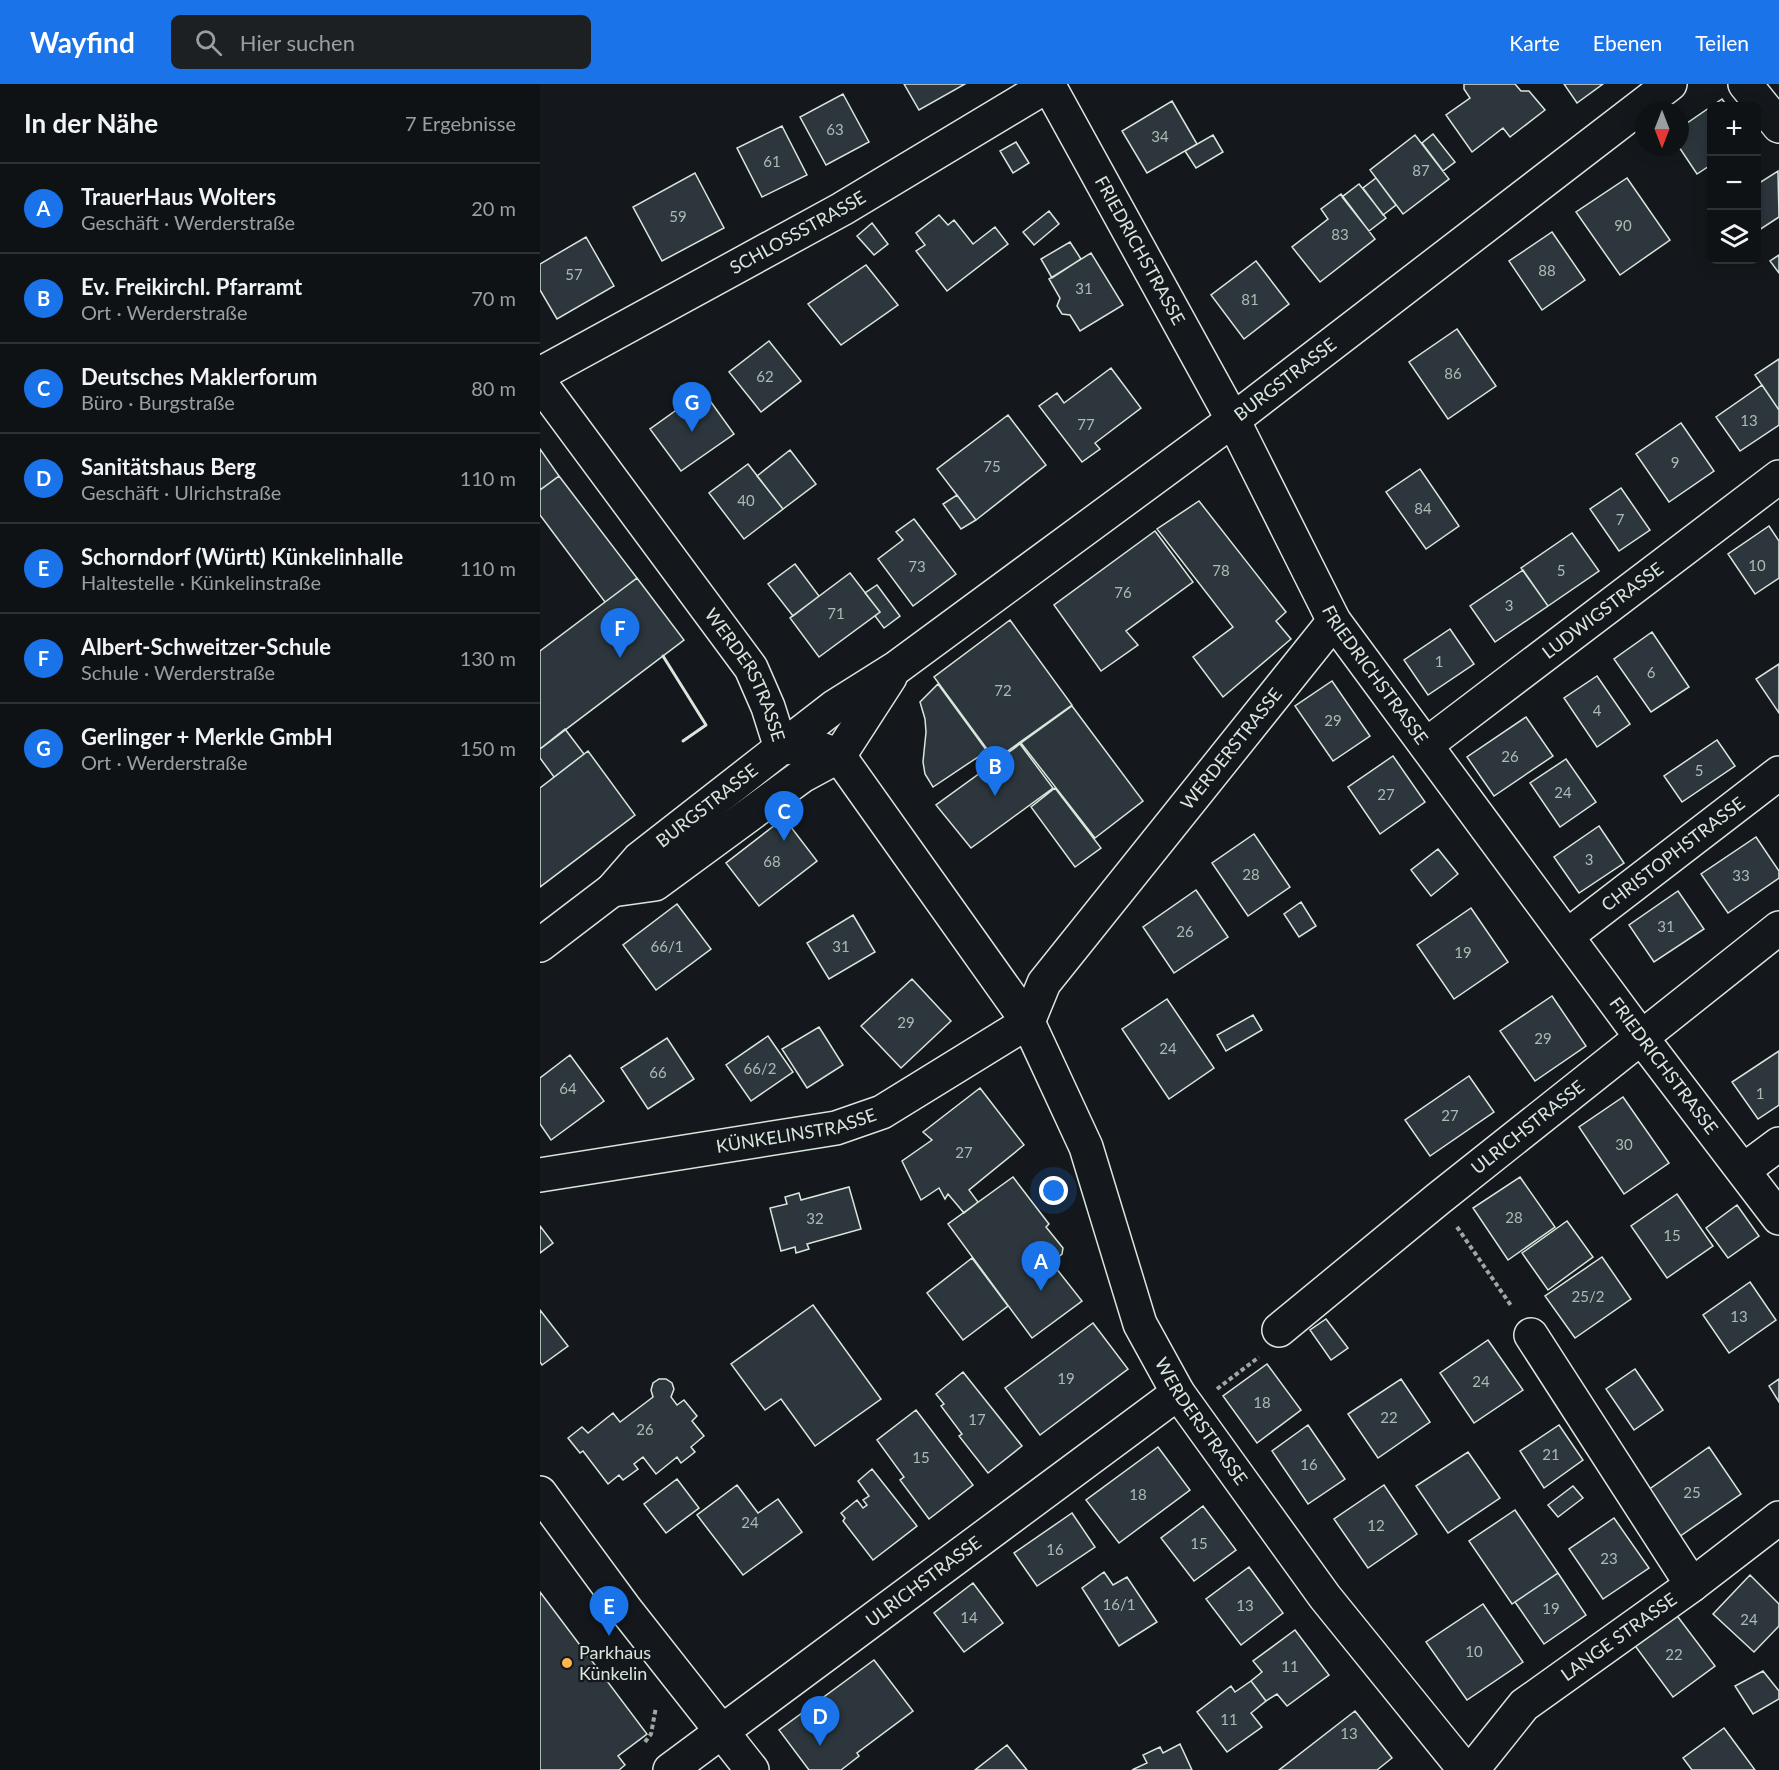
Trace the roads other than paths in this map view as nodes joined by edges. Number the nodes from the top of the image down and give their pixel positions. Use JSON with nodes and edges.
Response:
{"nodes":[{"id":1,"x":1049,"y":84,"type":"edge"},
{"id":2,"x":1670,"y":84,"type":"edge"},
{"id":3,"x":1745,"y":84,"type":"edge"},
{"id":4,"x":1779,"y":126,"type":"edge"},
{"id":5,"x":540,"y":374,"type":"edge"},
{"id":6,"x":540,"y":383,"type":"edge"},
{"id":7,"x":1233,"y":420,"type":"junction"},
{"id":8,"x":1779,"y":477,"type":"edge"},
{"id":9,"x":1334,"y":621,"type":"junction"},
{"id":10,"x":896,"y":668,"type":"junction"},
{"id":11,"x":1426,"y":745,"type":"junction"},
{"id":12,"x":781,"y":748,"type":"junction"},
{"id":13,"x":839,"y":756,"type":"junction"},
{"id":14,"x":1779,"y":773,"type":"edge"},
{"id":15,"x":612,"y":890,"type":"junction"},
{"id":16,"x":1779,"y":928,"type":"edge"},
{"id":17,"x":1567,"y":936,"type":"junction"},
{"id":18,"x":540,"y":945,"type":"edge"},
{"id":19,"x":1029,"y":1022,"type":"junction"},
{"id":20,"x":1641,"y":1036,"type":"junction"},
{"id":21,"x":1779,"y":1144,"type":"edge"},
{"id":22,"x":1744,"y":1170,"type":"junction"},
{"id":23,"x":540,"y":1175,"type":"edge"},
{"id":24,"x":1779,"y":1218,"type":"edge"},
{"id":25,"x":1279,"y":1330,"type":"road end"},
{"id":26,"x":1531,"y":1335,"type":"road end"},
{"id":27,"x":1184,"y":1402,"type":"junction"},
{"id":28,"x":544,"y":1506,"type":"edge"},
{"id":29,"x":1779,"y":1518,"type":"edge"},
{"id":30,"x":1692,"y":1585,"type":"junction"},
{"id":31,"x":721,"y":1733,"type":"junction"},
{"id":32,"x":670,"y":1770,"type":"edge"},
{"id":33,"x":753,"y":1770,"type":"edge"},
{"id":34,"x":1465,"y":1770,"type":"edge"},
{"id":35,"x":1472,"y":1770,"type":"edge"}],
"edges":[{"from":1,"to":5,"type":"street","name":"SCHLOSSSTRASSE"},
{"from":1,"to":7,"type":"street","name":"FRIEDRICHSTRASSE"},
{"from":2,"to":7,"type":"street","name":"BURGSTRASSE"},
{"from":3,"to":4,"type":"street"},
{"from":6,"to":12,"type":"street","name":"WERDERSTRASSE"},
{"from":7,"to":9,"type":"street","name":"FRIEDRICHSTRASSE"},
{"from":7,"to":10,"type":"street","name":"BURGSTRASSE"},
{"from":8,"to":11,"type":"street","name":"LUDWIGSTRASSE"},
{"from":9,"to":11,"type":"street","name":"FRIEDRICHSTRASSE"},
{"from":9,"to":19,"type":"street","name":"WERDERSTRASSE"},
{"from":10,"to":12,"type":"street","name":"BURGSTRASSE"},
{"from":10,"to":13,"type":"street","name":"BURGSTRASSE"},
{"from":11,"to":17,"type":"street","name":"FRIEDRICHSTRASSE"},
{"from":12,"to":13,"type":"street","name":"WERDERSTRASSE"},
{"from":12,"to":15,"type":"street","name":"BURGSTRASSE"},
{"from":13,"to":15,"type":"street","name":"BURGSTRASSE"},
{"from":13,"to":19,"type":"street","name":"WERDERSTRASSE"},
{"from":14,"to":17,"type":"street","name":"CHRISTOPHSTRASSE"},
{"from":15,"to":18,"type":"street","name":"BURGSTRASSE"},
{"from":16,"to":20,"type":"street","name":"ULRICHSTRASSE"},
{"from":17,"to":20,"type":"street","name":"FRIEDRICHSTRASSE"},
{"from":19,"to":23,"type":"street","name":"KÜNKELINSTRASSE"},
{"from":19,"to":27,"type":"street","name":"WERDERSTRASSE"},
{"from":20,"to":22,"type":"street","name":"FRIEDRICHSTRASSE"},
{"from":20,"to":25,"type":"street","name":"ULRICHSTRASSE"},
{"from":21,"to":22,"type":"street"},
{"from":22,"to":24,"type":"street","name":"FRIEDRICHSTRASSE"},
{"from":26,"to":30,"type":"street"},
{"from":27,"to":31,"type":"street","name":"ULRICHSTRASSE"},
{"from":27,"to":34,"type":"street","name":"WERDERSTRASSE"},
{"from":28,"to":31,"type":"street"},
{"from":29,"to":30,"type":"street","name":"LANGE STRASSE"},
{"from":30,"to":35,"type":"street","name":"LANGE STRASSE"},
{"from":31,"to":32,"type":"street","name":"ULRICHSTRASSE"},
{"from":31,"to":33,"type":"street"}]}
